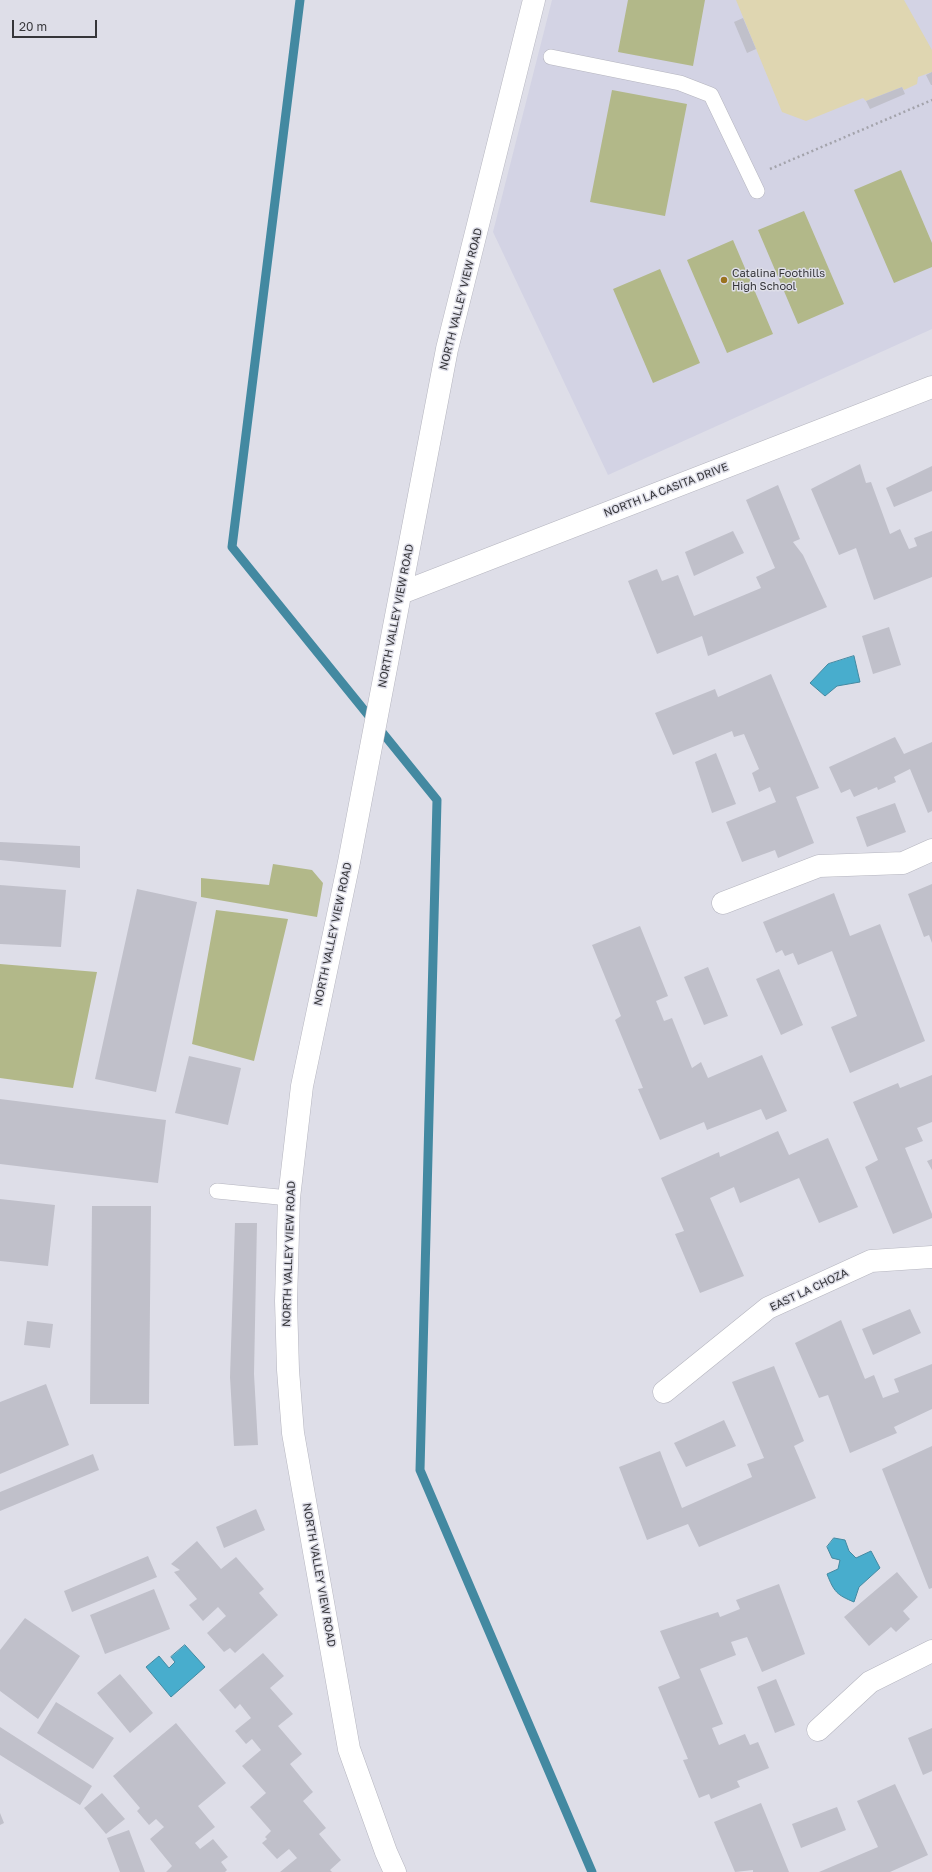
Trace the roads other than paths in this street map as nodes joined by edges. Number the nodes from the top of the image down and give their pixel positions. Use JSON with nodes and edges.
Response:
{"nodes":[{"id":1,"x":534,"y":0,"type":"edge"},
{"id":2,"x":551,"y":57,"type":"dead end"},
{"id":3,"x":756,"y":192,"type":"dead end"},
{"id":4,"x":932,"y":387,"type":"edge"},
{"id":5,"x":401,"y":593,"type":"junction"},
{"id":6,"x":932,"y":850,"type":"edge"},
{"id":7,"x":723,"y":903,"type":"dead end"},
{"id":8,"x":217,"y":1191,"type":"dead end"},
{"id":9,"x":289,"y":1198,"type":"junction"},
{"id":10,"x":932,"y":1257,"type":"edge"},
{"id":11,"x":664,"y":1392,"type":"dead end"},
{"id":12,"x":932,"y":1651,"type":"edge"},
{"id":13,"x":818,"y":1730,"type":"dead end"},
{"id":14,"x":395,"y":1872,"type":"edge"}],
"edges":[{"from":1,"to":5,"type":"street","name":"NORTH VALLEY VIEW ROAD"},
{"from":2,"to":3,"type":"lane"},
{"from":4,"to":5,"type":"street","name":"NORTH LA CASITA DRIVE"},
{"from":5,"to":9,"type":"street","name":"NORTH VALLEY VIEW ROAD"},
{"from":6,"to":7,"type":"street"},
{"from":8,"to":9,"type":"lane"},
{"from":9,"to":14,"type":"street","name":"NORTH VALLEY VIEW ROAD"},
{"from":10,"to":11,"type":"street","name":"EAST LA CHOZA"},
{"from":12,"to":13,"type":"street"}]}
